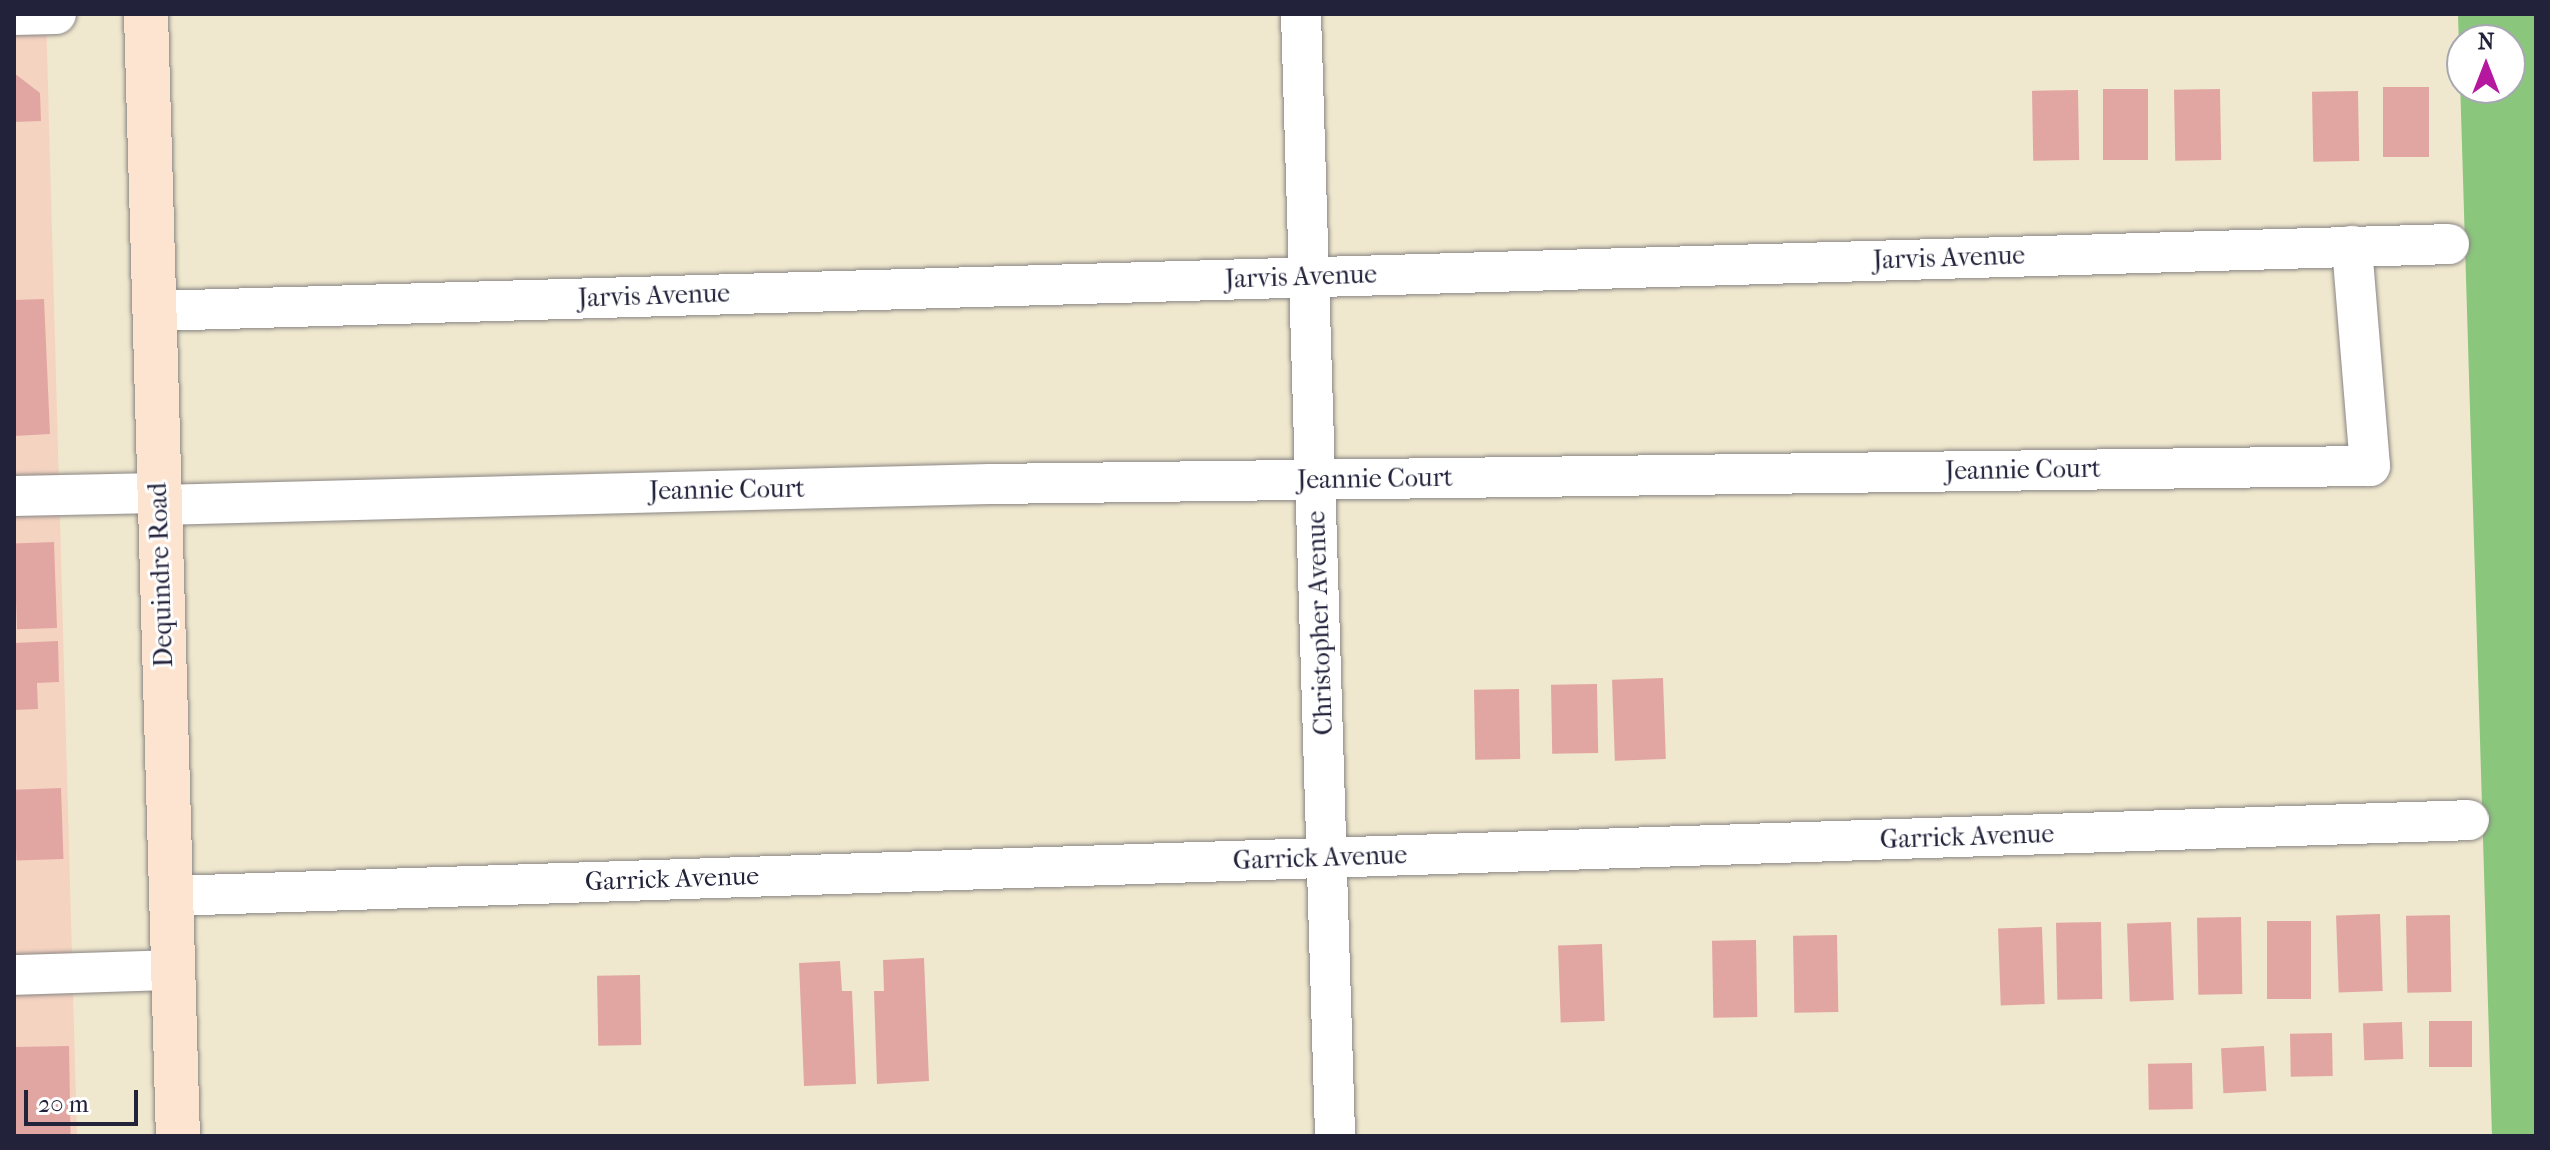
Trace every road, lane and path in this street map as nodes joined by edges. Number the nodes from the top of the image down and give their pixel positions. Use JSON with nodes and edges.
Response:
{"nodes":[{"id":1,"x":56,"y":14,"type":"edge"},
{"id":2,"x":146,"y":14,"type":"edge"},
{"id":3,"x":1301,"y":14,"type":"edge"},
{"id":4,"x":14,"y":15,"type":"edge"},
{"id":5,"x":2449,"y":244,"type":"dead end"},
{"id":6,"x":2352,"y":246,"type":"junction"},
{"id":7,"x":1307,"y":277,"type":"junction"},
{"id":8,"x":154,"y":311,"type":"junction"},
{"id":9,"x":1316,"y":480,"type":"junction"},
{"id":10,"x":14,"y":496,"type":"edge"},
{"id":11,"x":159,"y":499,"type":"junction"},
{"id":12,"x":2469,"y":820,"type":"dead end"},
{"id":13,"x":1326,"y":858,"type":"junction"},
{"id":14,"x":170,"y":896,"type":"junction"},
{"id":15,"x":173,"y":970,"type":"junction"},
{"id":16,"x":14,"y":975,"type":"edge"},
{"id":17,"x":178,"y":1136,"type":"edge"},
{"id":18,"x":1335,"y":1136,"type":"edge"}],
"edges":[{"from":1,"to":4,"type":"street"},
{"from":2,"to":8,"type":"main road","name":"Dequindre Road"},
{"from":3,"to":7,"type":"street","name":"Christopher Avenue"},
{"from":5,"to":6,"type":"street","name":"Jarvis Avenue"},
{"from":6,"to":7,"type":"street","name":"Jarvis Avenue"},
{"from":6,"to":9,"type":"street","name":"Jeannie Court"},
{"from":7,"to":8,"type":"street","name":"Jarvis Avenue"},
{"from":7,"to":9,"type":"street","name":"Christopher Avenue"},
{"from":8,"to":11,"type":"main road","name":"Dequindre Road"},
{"from":9,"to":11,"type":"street","name":"Jeannie Court"},
{"from":9,"to":13,"type":"street","name":"Christopher Avenue"},
{"from":10,"to":11,"type":"street","name":"Jeannie Court"},
{"from":11,"to":14,"type":"main road","name":"Dequindre Road"},
{"from":12,"to":13,"type":"street","name":"Garrick Avenue"},
{"from":13,"to":14,"type":"street","name":"Garrick Avenue"},
{"from":13,"to":18,"type":"street","name":"Christopher Avenue"},
{"from":14,"to":15,"type":"main road","name":"Dequindre Road"},
{"from":15,"to":16,"type":"street"},
{"from":15,"to":17,"type":"main road","name":"Dequindre Road"}]}
